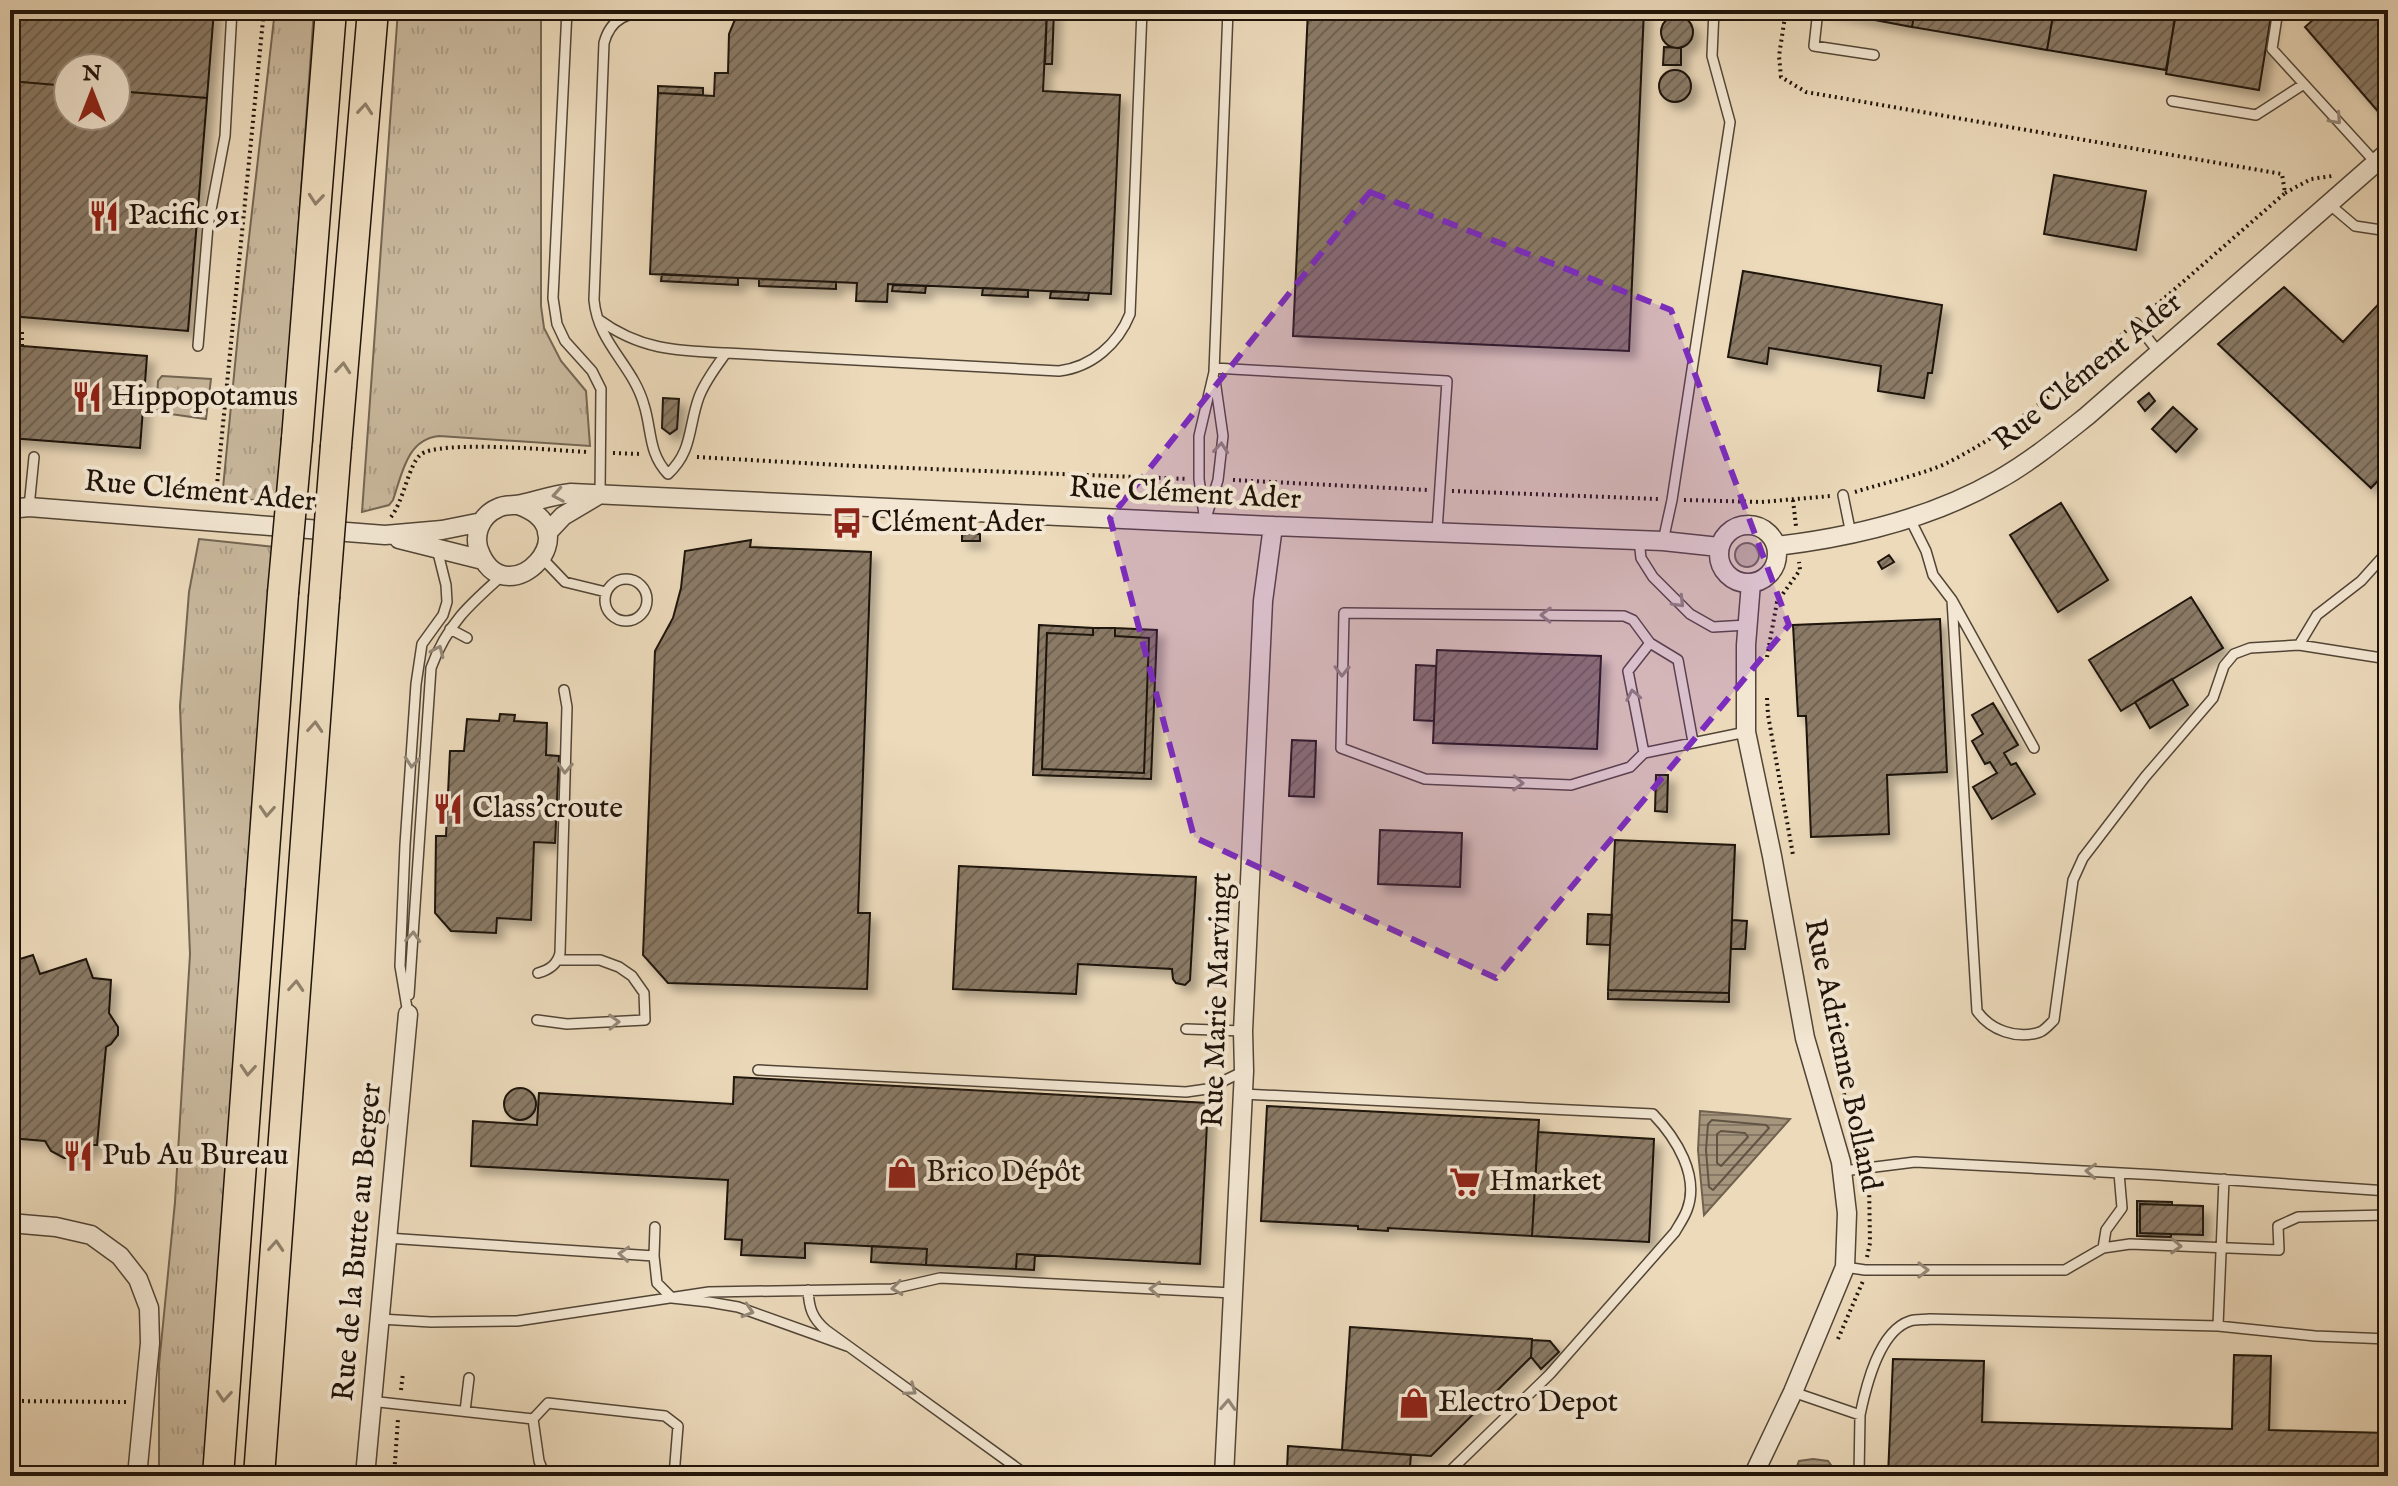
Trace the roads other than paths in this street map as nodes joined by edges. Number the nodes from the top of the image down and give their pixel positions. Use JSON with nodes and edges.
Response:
{"nodes":[{"id":1,"x":232,"y":10,"type":"edge"},
{"id":2,"x":331,"y":10,"type":"edge"},
{"id":3,"x":373,"y":10,"type":"edge"},
{"id":4,"x":567,"y":10,"type":"edge"},
{"id":5,"x":654,"y":10,"type":"edge"},
{"id":6,"x":1142,"y":10,"type":"edge"},
{"id":7,"x":1228,"y":10,"type":"edge"},
{"id":8,"x":1714,"y":10,"type":"edge"},
{"id":9,"x":1818,"y":10,"type":"edge"},
{"id":10,"x":2278,"y":10,"type":"edge"},
{"id":11,"x":1874,"y":55,"type":"dead end"},
{"id":12,"x":2304,"y":84,"type":"junction"},
{"id":13,"x":2172,"y":101,"type":"dead end"},
{"id":14,"x":2375,"y":164,"type":"edge"},
{"id":15,"x":2329,"y":204,"type":"junction"},
{"id":16,"x":2388,"y":231,"type":"edge"},
{"id":17,"x":596,"y":317,"type":"junction"},
{"id":18,"x":2136,"y":323,"type":"road end"},
{"id":19,"x":198,"y":346,"type":"dead end"},
{"id":20,"x":726,"y":353,"type":"junction"},
{"id":21,"x":2159,"y":353,"type":"junction"},
{"id":22,"x":1214,"y":370,"type":"junction"},
{"id":23,"x":34,"y":457,"type":"dead end"},
{"id":24,"x":668,"y":474,"type":"junction"},
{"id":25,"x":600,"y":494,"type":"junction"},
{"id":26,"x":1843,"y":495,"type":"road end"},
{"id":27,"x":667,"y":497,"type":"junction"},
{"id":28,"x":518,"y":505,"type":"junction"},
{"id":29,"x":19,"y":508,"type":"edge"},
{"id":30,"x":1910,"y":519,"type":"junction"},
{"id":31,"x":482,"y":522,"type":"junction"},
{"id":32,"x":1205,"y":522,"type":"junction"},
{"id":33,"x":1273,"y":526,"type":"junction"},
{"id":34,"x":1437,"y":531,"type":"junction"},
{"id":35,"x":547,"y":533,"type":"junction"},
{"id":36,"x":1851,"y":534,"type":"junction"},
{"id":37,"x":385,"y":535,"type":"junction"},
{"id":38,"x":1639,"y":540,"type":"junction"},
{"id":39,"x":1663,"y":541,"type":"junction"},
{"id":40,"x":1777,"y":546,"type":"junction"},
{"id":41,"x":1719,"y":547,"type":"junction"},
{"id":42,"x":437,"y":549,"type":"junction"},
{"id":43,"x":2388,"y":551,"type":"edge"},
{"id":44,"x":542,"y":558,"type":"junction"},
{"id":45,"x":483,"y":560,"type":"junction"},
{"id":46,"x":504,"y":574,"type":"junction"},
{"id":47,"x":1751,"y":583,"type":"junction"},
{"id":48,"x":606,"y":592,"type":"junction"},
{"id":49,"x":1952,"y":600,"type":"junction"},
{"id":50,"x":1747,"y":625,"type":"junction"},
{"id":51,"x":450,"y":629,"type":"junction"},
{"id":52,"x":467,"y":638,"type":"dead end"},
{"id":53,"x":1650,"y":643,"type":"junction"},
{"id":54,"x":2299,"y":645,"type":"junction"},
{"id":55,"x":2388,"y":659,"type":"edge"},
{"id":56,"x":416,"y":684,"type":"junction"},
{"id":57,"x":431,"y":687,"type":"junction"},
{"id":58,"x":564,"y":690,"type":"dead end"},
{"id":59,"x":1746,"y":732,"type":"junction"},
{"id":60,"x":1693,"y":742,"type":"junction"},
{"id":61,"x":2034,"y":748,"type":"dead end"},
{"id":62,"x":1644,"y":753,"type":"junction"},
{"id":63,"x":558,"y":960,"type":"junction"},
{"id":64,"x":538,"y":973,"type":"dead end"},
{"id":65,"x":408,"y":1014,"type":"junction"},
{"id":66,"x":537,"y":1020,"type":"dead end"},
{"id":67,"x":1186,"y":1029,"type":"dead end"},
{"id":68,"x":1243,"y":1031,"type":"junction"},
{"id":69,"x":758,"y":1070,"type":"dead end"},
{"id":70,"x":1244,"y":1071,"type":"junction"},
{"id":71,"x":1243,"y":1094,"type":"junction"},
{"id":72,"x":1843,"y":1171,"type":"junction"},
{"id":73,"x":2119,"y":1173,"type":"junction"},
{"id":74,"x":2224,"y":1179,"type":"junction"},
{"id":75,"x":2388,"y":1191,"type":"edge"},
{"id":76,"x":2388,"y":1215,"type":"edge"},
{"id":77,"x":10,"y":1223,"type":"edge"},
{"id":78,"x":655,"y":1227,"type":"dead end"},
{"id":79,"x":387,"y":1238,"type":"junction"},
{"id":80,"x":2103,"y":1248,"type":"junction"},
{"id":81,"x":2221,"y":1249,"type":"junction"},
{"id":82,"x":654,"y":1256,"type":"junction"},
{"id":83,"x":1845,"y":1267,"type":"junction"},
{"id":84,"x":808,"y":1290,"type":"junction"},
{"id":85,"x":1233,"y":1293,"type":"junction"},
{"id":86,"x":672,"y":1298,"type":"junction"},
{"id":87,"x":380,"y":1319,"type":"junction"},
{"id":88,"x":2218,"y":1326,"type":"junction"},
{"id":89,"x":2388,"y":1339,"type":"edge"},
{"id":90,"x":847,"y":1346,"type":"junction"},
{"id":91,"x":469,"y":1378,"type":"dead end"},
{"id":92,"x":1793,"y":1392,"type":"junction"},
{"id":93,"x":370,"y":1401,"type":"junction"},
{"id":94,"x":465,"y":1411,"type":"junction"},
{"id":95,"x":1860,"y":1415,"type":"junction"},
{"id":96,"x":533,"y":1419,"type":"junction"},
{"id":97,"x":137,"y":1476,"type":"edge"},
{"id":98,"x":218,"y":1476,"type":"edge"},
{"id":99,"x":259,"y":1476,"type":"edge"},
{"id":100,"x":365,"y":1476,"type":"edge"},
{"id":101,"x":545,"y":1476,"type":"edge"},
{"id":102,"x":674,"y":1476,"type":"edge"},
{"id":103,"x":1028,"y":1476,"type":"edge"},
{"id":104,"x":1224,"y":1476,"type":"edge"},
{"id":105,"x":1445,"y":1476,"type":"edge"},
{"id":106,"x":1753,"y":1476,"type":"edge"},
{"id":107,"x":1859,"y":1476,"type":"edge"}],
"edges":[{"from":1,"to":19,"type":"lane"},
{"from":2,"to":98,"type":"main road","one_way":true,"bridge":true},
{"from":99,"to":3,"type":"main road","one_way":true,"bridge":true},
{"from":4,"to":25,"type":"lane"},
{"from":5,"to":17,"type":"lane"},
{"from":6,"to":20,"type":"lane"},
{"from":7,"to":22,"type":"lane"},
{"from":8,"to":39,"type":"lane"},
{"from":9,"to":11,"type":"lane"},
{"from":10,"to":12,"type":"lane"},
{"from":12,"to":13,"type":"lane"},
{"from":12,"to":14,"type":"lane","one_way":true},
{"from":14,"to":15,"type":"street","name":"Rue Clément Ader"},
{"from":15,"to":16,"type":"lane"},
{"from":15,"to":21,"type":"street","name":"Rue Clément Ader"},
{"from":17,"to":20,"type":"lane"},
{"from":17,"to":24,"type":"lane"},
{"from":18,"to":21,"type":"lane"},
{"from":20,"to":24,"type":"lane"},
{"from":21,"to":30,"type":"street","name":"Rue Clément Ader"},
{"from":22,"to":32,"type":"lane"},
{"from":32,"to":22,"type":"lane","one_way":true},
{"from":22,"to":34,"type":"lane"},
{"from":23,"to":29,"type":"lane"},
{"from":24,"to":27,"type":"lane"},
{"from":25,"to":27,"type":"street","name":"Rue Clément Ader"},
{"from":25,"to":28,"type":"street","name":"Rue Clément Ader","one_way":true},
{"from":25,"to":35,"type":"street"},
{"from":26,"to":36,"type":"lane"},
{"from":27,"to":32,"type":"street","name":"Rue Clément Ader"},
{"from":28,"to":31,"type":"street","name":"Rue Clément Ader"},
{"from":28,"to":35,"type":"street"},
{"from":29,"to":37,"type":"street","name":"Rue Clément Ader"},
{"from":30,"to":36,"type":"street","name":"Rue Clément Ader"},
{"from":30,"to":49,"type":"lane"},
{"from":31,"to":37,"type":"street","name":"Rue Clément Ader"},
{"from":31,"to":45,"type":"street"},
{"from":32,"to":33,"type":"street","name":"Rue Clément Ader"},
{"from":33,"to":34,"type":"street","name":"Rue Clément Ader"},
{"from":33,"to":68,"type":"street","name":"Rue Marie Marvingt"},
{"from":34,"to":38,"type":"street","name":"Rue Clément Ader"},
{"from":35,"to":44,"type":"street"},
{"from":36,"to":40,"type":"street","name":"Rue Clément Ader"},
{"from":37,"to":42,"type":"street","name":"Rue Clément Ader"},
{"from":38,"to":39,"type":"street","name":"Rue Clément Ader"},
{"from":38,"to":50,"type":"lane","one_way":true},
{"from":39,"to":41,"type":"street","name":"Rue Clément Ader"},
{"from":40,"to":41,"type":"street"},
{"from":40,"to":47,"type":"street"},
{"from":41,"to":47,"type":"street"},
{"from":42,"to":45,"type":"street","name":"Rue Clément Ader"},
{"from":42,"to":56,"type":"lane"},
{"from":43,"to":54,"type":"lane"},
{"from":44,"to":46,"type":"street"},
{"from":44,"to":48,"type":"lane"},
{"from":45,"to":46,"type":"street","name":"Rue Clément Ader"},
{"from":46,"to":51,"type":"lane"},
{"from":47,"to":50,"type":"street","name":"Rue Adrienne Bolland"},
{"from":48,"to":48,"type":"lane"},
{"from":49,"to":54,"type":"lane"},
{"from":49,"to":61,"type":"lane"},
{"from":50,"to":59,"type":"street","name":"Rue Adrienne Bolland"},
{"from":51,"to":52,"type":"lane"},
{"from":57,"to":51,"type":"lane","one_way":true},
{"from":53,"to":60,"type":"lane"},
{"from":62,"to":53,"type":"lane","one_way":true},
{"from":53,"to":62,"type":"lane","one_way":true},
{"from":54,"to":55,"type":"lane"},
{"from":56,"to":57,"type":"lane"},
{"from":56,"to":65,"type":"lane","one_way":true},
{"from":65,"to":57,"type":"lane","one_way":true},
{"from":58,"to":63,"type":"lane","one_way":true},
{"from":59,"to":60,"type":"lane"},
{"from":59,"to":72,"type":"street","name":"Rue Adrienne Bolland"},
{"from":60,"to":62,"type":"lane"},
{"from":63,"to":64,"type":"lane"},
{"from":66,"to":63,"type":"lane","one_way":true},
{"from":65,"to":79,"type":"street","name":"Rue de la Butte au Berger"},
{"from":67,"to":68,"type":"lane"},
{"from":68,"to":70,"type":"street","name":"Rue Marie Marvingt"},
{"from":69,"to":70,"type":"lane"},
{"from":70,"to":71,"type":"street","name":"Rue Marie Marvingt"},
{"from":71,"to":85,"type":"street","name":"Rue Marie Marvingt"},
{"from":71,"to":105,"type":"lane"},
{"from":73,"to":72,"type":"lane","one_way":true},
{"from":72,"to":83,"type":"street","name":"Rue Adrienne Bolland"},
{"from":73,"to":74,"type":"lane"},
{"from":73,"to":80,"type":"lane"},
{"from":74,"to":75,"type":"lane"},
{"from":74,"to":81,"type":"lane"},
{"from":76,"to":81,"type":"lane"},
{"from":77,"to":97,"type":"street"},
{"from":78,"to":82,"type":"lane"},
{"from":82,"to":79,"type":"lane","one_way":true},
{"from":79,"to":87,"type":"street","name":"Rue de la Butte au Berger"},
{"from":80,"to":81,"type":"lane","one_way":true},
{"from":83,"to":80,"type":"lane","one_way":true},
{"from":81,"to":88,"type":"lane"},
{"from":82,"to":86,"type":"lane"},
{"from":83,"to":92,"type":"street","name":"Rue Adrienne Bolland"},
{"from":85,"to":84,"type":"lane","one_way":true},
{"from":84,"to":86,"type":"lane"},
{"from":84,"to":90,"type":"lane"},
{"from":104,"to":85,"type":"street","name":"Rue Marie Marvingt","one_way":true},
{"from":86,"to":87,"type":"lane"},
{"from":86,"to":90,"type":"lane","one_way":true},
{"from":87,"to":93,"type":"street","name":"Rue de la Butte au Berger"},
{"from":88,"to":89,"type":"lane"},
{"from":88,"to":95,"type":"lane"},
{"from":90,"to":103,"type":"lane","one_way":true},
{"from":91,"to":94,"type":"lane"},
{"from":92,"to":95,"type":"lane"},
{"from":92,"to":106,"type":"street","name":"Rue Adrienne Bolland"},
{"from":93,"to":94,"type":"lane"},
{"from":93,"to":100,"type":"street","name":"Rue de la Butte au Berger"},
{"from":94,"to":96,"type":"lane"},
{"from":95,"to":107,"type":"lane"},
{"from":96,"to":101,"type":"lane"},
{"from":96,"to":102,"type":"lane"}]}
